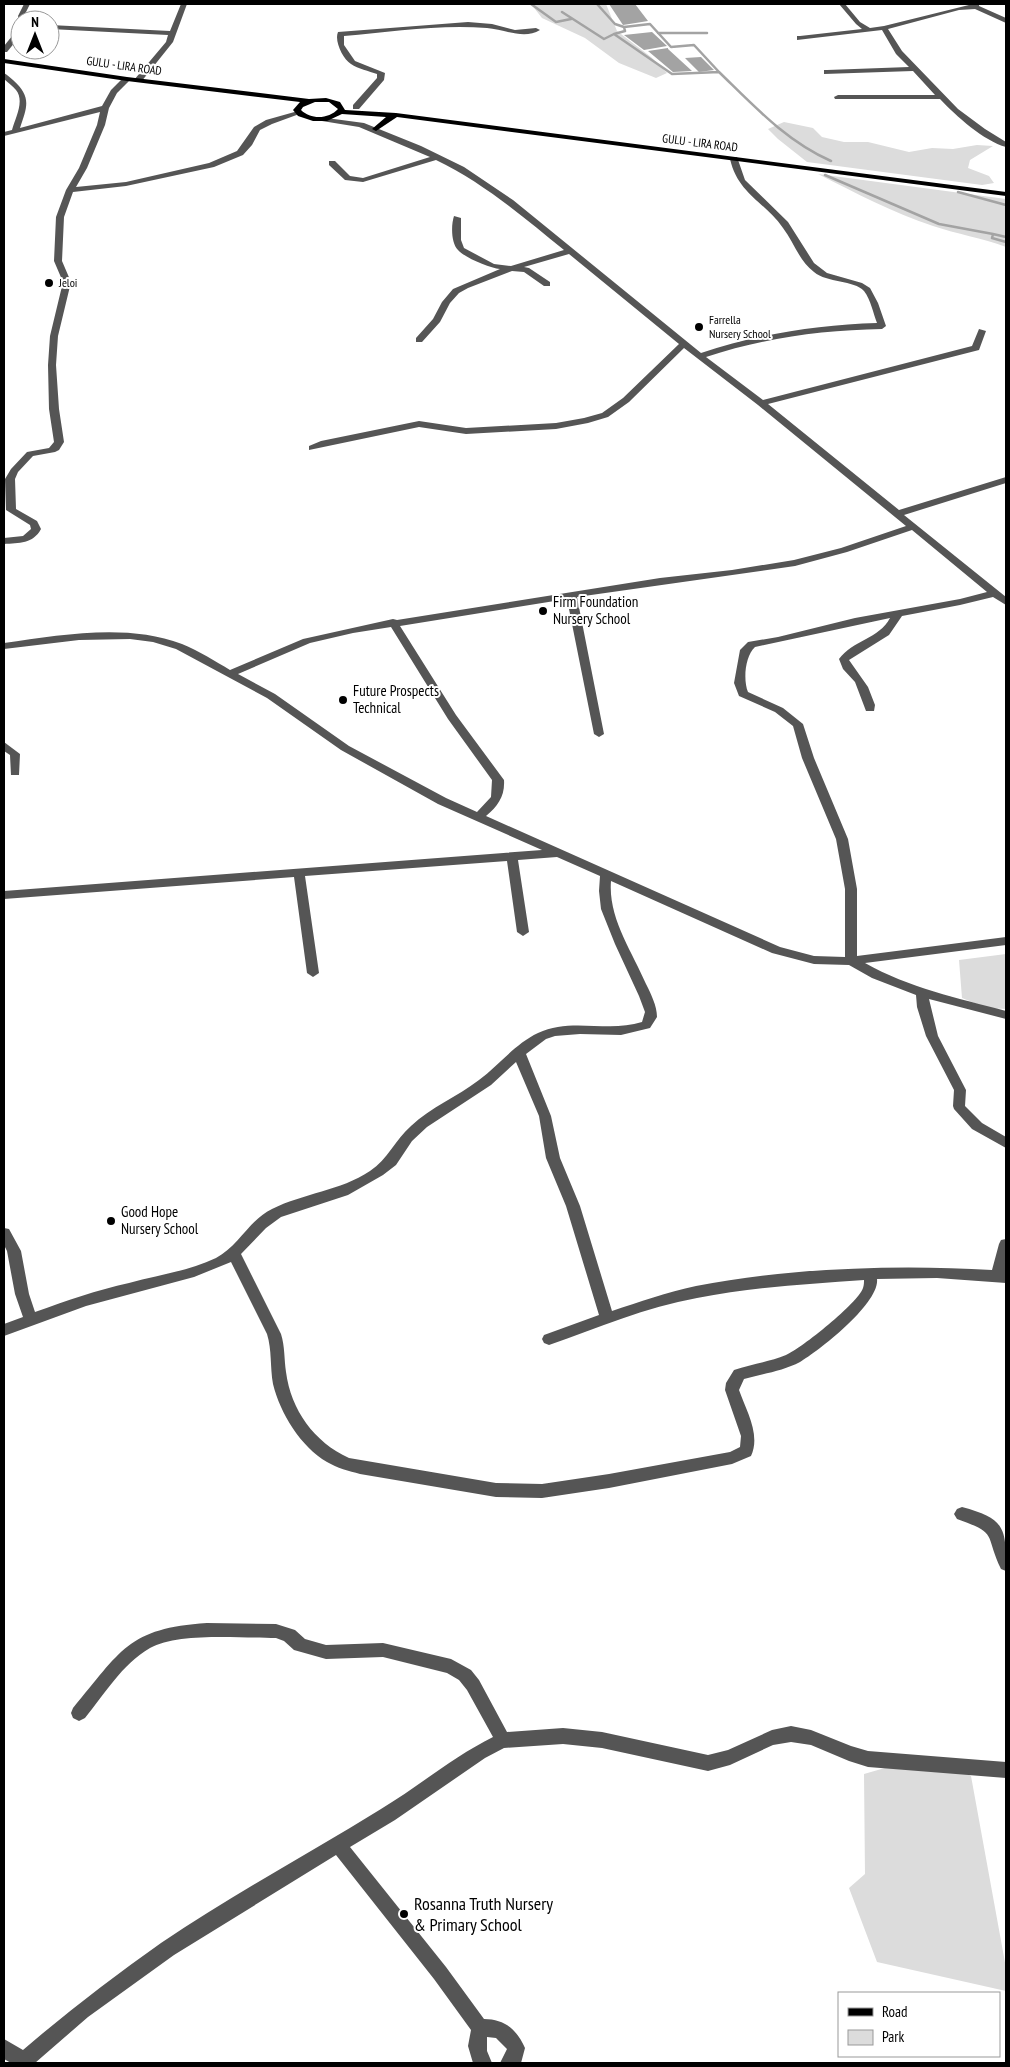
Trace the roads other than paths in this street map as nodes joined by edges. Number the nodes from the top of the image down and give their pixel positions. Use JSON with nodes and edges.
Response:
{"nodes":[{"id":1,"x":184,"y":4,"type":"edge"},
{"id":2,"x":842,"y":4,"type":"edge"},
{"id":3,"x":976,"y":6,"type":"edge"},
{"id":4,"x":1006,"y":21,"type":"edge"},
{"id":5,"x":60,"y":27,"type":"edge"},
{"id":6,"x":884,"y":28,"type":"junction"},
{"id":7,"x":867,"y":29,"type":"junction"},
{"id":8,"x":536,"y":30,"type":"dead end"},
{"id":9,"x":174,"y":33,"type":"junction"},
{"id":10,"x":800,"y":38,"type":"dead end"},
{"id":11,"x":7,"y":61,"type":"edge"},
{"id":12,"x":917,"y":69,"type":"junction"},
{"id":13,"x":827,"y":72,"type":"dead end"},
{"id":14,"x":4,"y":73,"type":"edge"},
{"id":15,"x":127,"y":79,"type":"junction"},
{"id":16,"x":138,"y":80,"type":"junction"},
{"id":17,"x":240,"y":93,"type":"junction"},
{"id":18,"x":838,"y":97,"type":"dead end"},
{"id":19,"x":942,"y":97,"type":"junction"},
{"id":20,"x":307,"y":101,"type":"junction"},
{"id":21,"x":356,"y":107,"type":"junction"},
{"id":22,"x":105,"y":108,"type":"junction"},
{"id":23,"x":340,"y":110,"type":"junction"},
{"id":24,"x":298,"y":112,"type":"junction"},
{"id":25,"x":394,"y":115,"type":"junction"},
{"id":26,"x":322,"y":119,"type":"junction"},
{"id":27,"x":361,"y":125,"type":"junction"},
{"id":28,"x":376,"y":130,"type":"junction"},
{"id":29,"x":15,"y":131,"type":"junction"},
{"id":30,"x":4,"y":134,"type":"edge"},
{"id":31,"x":1006,"y":145,"type":"edge"},
{"id":32,"x":438,"y":157,"type":"junction"},
{"id":33,"x":734,"y":159,"type":"junction"},
{"id":34,"x":332,"y":162,"type":"dead end"},
{"id":35,"x":70,"y":190,"type":"junction"},
{"id":36,"x":1006,"y":194,"type":"edge"},
{"id":37,"x":457,"y":218,"type":"dead end"},
{"id":38,"x":571,"y":251,"type":"junction"},
{"id":39,"x":509,"y":268,"type":"junction"},
{"id":40,"x":547,"y":284,"type":"dead end"},
{"id":41,"x":982,"y":331,"type":"dead end"},
{"id":42,"x":419,"y":340,"type":"dead end"},
{"id":43,"x":684,"y":344,"type":"junction"},
{"id":44,"x":700,"y":356,"type":"junction"},
{"id":45,"x":761,"y":403,"type":"junction"},
{"id":46,"x":312,"y":448,"type":"dead end"},
{"id":47,"x":1006,"y":480,"type":"edge"},
{"id":48,"x":896,"y":514,"type":"junction"},
{"id":49,"x":912,"y":527,"type":"junction"},
{"id":50,"x":4,"y":541,"type":"edge"},
{"id":51,"x":995,"y":593,"type":"junction"},
{"id":52,"x":571,"y":595,"type":"junction"},
{"id":53,"x":1006,"y":602,"type":"edge"},
{"id":54,"x":897,"y":615,"type":"junction"},
{"id":55,"x":393,"y":622,"type":"junction"},
{"id":56,"x":4,"y":646,"type":"edge"},
{"id":57,"x":231,"y":674,"type":"junction"},
{"id":58,"x":870,"y":709,"type":"dead end"},
{"id":59,"x":599,"y":734,"type":"dead end"},
{"id":60,"x":4,"y":746,"type":"edge"},
{"id":61,"x":15,"y":772,"type":"dead end"},
{"id":62,"x":478,"y":817,"type":"junction"},
{"id":63,"x":556,"y":853,"type":"junction"},
{"id":64,"x":512,"y":858,"type":"junction"},
{"id":65,"x":299,"y":874,"type":"junction"},
{"id":66,"x":606,"y":874,"type":"junction"},
{"id":67,"x":4,"y":895,"type":"edge"},
{"id":68,"x":523,"y":932,"type":"dead end"},
{"id":69,"x":1006,"y":941,"type":"edge"},
{"id":70,"x":851,"y":961,"type":"junction"},
{"id":71,"x":313,"y":973,"type":"dead end"},
{"id":72,"x":922,"y":993,"type":"junction"},
{"id":73,"x":1006,"y":1015,"type":"edge"},
{"id":74,"x":519,"y":1053,"type":"junction"},
{"id":75,"x":1006,"y":1143,"type":"edge"},
{"id":76,"x":4,"y":1233,"type":"edge"},
{"id":77,"x":1006,"y":1244,"type":"edge"},
{"id":78,"x":234,"y":1254,"type":"junction"},
{"id":79,"x":869,"y":1274,"type":"junction"},
{"id":80,"x":1002,"y":1276,"type":"edge"},
{"id":81,"x":607,"y":1319,"type":"junction"},
{"id":82,"x":30,"y":1320,"type":"junction"},
{"id":83,"x":4,"y":1330,"type":"edge"},
{"id":84,"x":549,"y":1339,"type":"dead end"},
{"id":85,"x":962,"y":1514,"type":"dead end"},
{"id":86,"x":1006,"y":1564,"type":"edge"},
{"id":87,"x":79,"y":1713,"type":"dead end"},
{"id":88,"x":503,"y":1740,"type":"junction"},
{"id":89,"x":1006,"y":1770,"type":"edge"},
{"id":90,"x":339,"y":1846,"type":"junction"},
{"id":91,"x":480,"y":2028,"type":"junction"},
{"id":92,"x":4,"y":2048,"type":"edge"},
{"id":93,"x":24,"y":2063,"type":"edge"},
{"id":94,"x":483,"y":2063,"type":"edge"},
{"id":95,"x":509,"y":2063,"type":"edge"}],
"edges":[{"from":1,"to":9,"type":"street"},
{"from":2,"to":7,"type":"street"},
{"from":3,"to":4,"type":"street"},
{"from":3,"to":6,"type":"street"},
{"from":5,"to":9,"type":"street"},
{"from":6,"to":7,"type":"street"},
{"from":6,"to":12,"type":"street"},
{"from":7,"to":10,"type":"street"},
{"from":8,"to":21,"type":"street"},
{"from":9,"to":16,"type":"street"},
{"from":11,"to":14,"type":"street"},
{"from":11,"to":15,"type":"main road","name":"GULU - LIRA ROAD"},
{"from":12,"to":13,"type":"street"},
{"from":12,"to":19,"type":"street"},
{"from":14,"to":29,"type":"street"},
{"from":15,"to":16,"type":"main road","name":"GULU - LIRA ROAD"},
{"from":15,"to":22,"type":"street"},
{"from":16,"to":17,"type":"main road","name":"GULU - LIRA ROAD"},
{"from":17,"to":20,"type":"main road"},
{"from":17,"to":24,"type":"main road"},
{"from":18,"to":19,"type":"street"},
{"from":19,"to":31,"type":"street"},
{"from":20,"to":23,"type":"main road"},
{"from":20,"to":24,"type":"main road"},
{"from":21,"to":23,"type":"main road"},
{"from":21,"to":25,"type":"main road"},
{"from":22,"to":29,"type":"street"},
{"from":22,"to":35,"type":"street"},
{"from":23,"to":25,"type":"main road"},
{"from":23,"to":26,"type":"main road"},
{"from":23,"to":27,"type":"street"},
{"from":24,"to":26,"type":"main road"},
{"from":24,"to":35,"type":"street"},
{"from":25,"to":28,"type":"main road"},
{"from":25,"to":33,"type":"main road","name":"GULU - LIRA ROAD"},
{"from":26,"to":27,"type":"street"},
{"from":27,"to":28,"type":"street"},
{"from":28,"to":32,"type":"street"},
{"from":29,"to":30,"type":"street"},
{"from":32,"to":34,"type":"street"},
{"from":32,"to":38,"type":"street"},
{"from":33,"to":36,"type":"main road","name":"GULU - LIRA ROAD"},
{"from":33,"to":44,"type":"street"},
{"from":35,"to":50,"type":"street"},
{"from":37,"to":39,"type":"street"},
{"from":38,"to":39,"type":"street"},
{"from":38,"to":43,"type":"street"},
{"from":39,"to":40,"type":"street"},
{"from":39,"to":42,"type":"street"},
{"from":41,"to":45,"type":"street"},
{"from":43,"to":44,"type":"street"},
{"from":43,"to":46,"type":"street"},
{"from":44,"to":45,"type":"street"},
{"from":45,"to":48,"type":"street"},
{"from":47,"to":48,"type":"street"},
{"from":48,"to":49,"type":"street"},
{"from":49,"to":51,"type":"street"},
{"from":49,"to":52,"type":"street"},
{"from":51,"to":53,"type":"street"},
{"from":51,"to":54,"type":"street"},
{"from":52,"to":55,"type":"street"},
{"from":52,"to":59,"type":"street"},
{"from":54,"to":58,"type":"street"},
{"from":54,"to":70,"type":"street"},
{"from":55,"to":57,"type":"street"},
{"from":55,"to":62,"type":"street"},
{"from":56,"to":57,"type":"street"},
{"from":57,"to":62,"type":"street"},
{"from":60,"to":61,"type":"street"},
{"from":62,"to":63,"type":"street"},
{"from":63,"to":64,"type":"street"},
{"from":63,"to":66,"type":"street"},
{"from":64,"to":65,"type":"street"},
{"from":64,"to":68,"type":"street"},
{"from":65,"to":67,"type":"street"},
{"from":65,"to":71,"type":"street"},
{"from":66,"to":70,"type":"street"},
{"from":66,"to":74,"type":"street"},
{"from":69,"to":70,"type":"street"},
{"from":70,"to":72,"type":"street"},
{"from":72,"to":73,"type":"street"},
{"from":72,"to":75,"type":"street"},
{"from":74,"to":78,"type":"street"},
{"from":74,"to":81,"type":"street"},
{"from":76,"to":82,"type":"street"},
{"from":77,"to":80,"type":"street"},
{"from":78,"to":79,"type":"street"},
{"from":78,"to":82,"type":"street"},
{"from":79,"to":80,"type":"street"},
{"from":79,"to":81,"type":"street"},
{"from":81,"to":84,"type":"street"},
{"from":82,"to":83,"type":"street"},
{"from":85,"to":86,"type":"street"},
{"from":87,"to":88,"type":"street"},
{"from":88,"to":89,"type":"street"},
{"from":88,"to":90,"type":"street"},
{"from":90,"to":91,"type":"street"},
{"from":90,"to":93,"type":"street"},
{"from":91,"to":94,"type":"street"},
{"from":91,"to":95,"type":"street"},
{"from":92,"to":93,"type":"street"}]}
